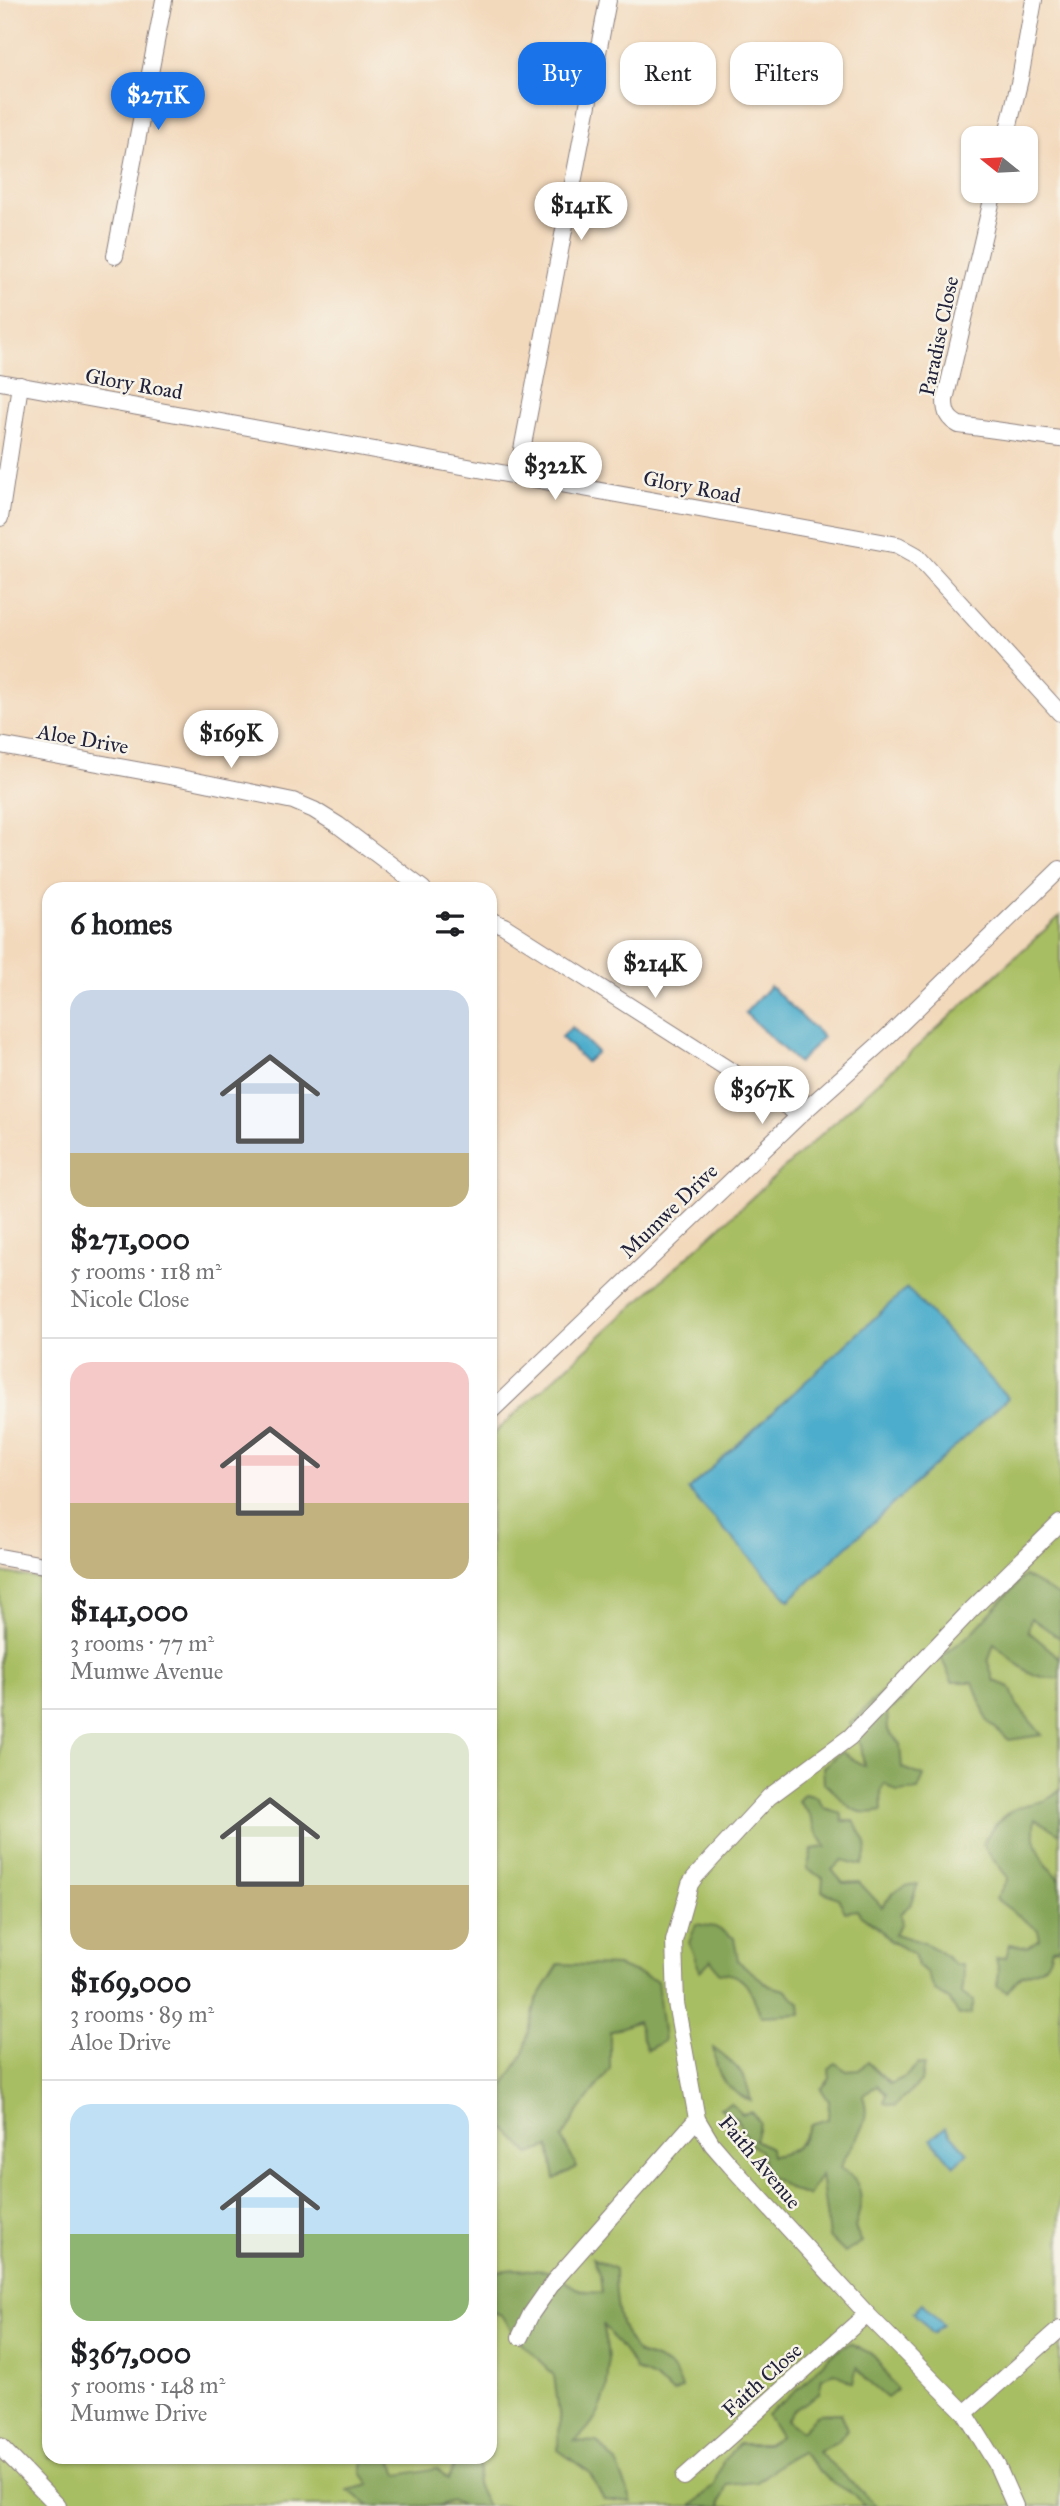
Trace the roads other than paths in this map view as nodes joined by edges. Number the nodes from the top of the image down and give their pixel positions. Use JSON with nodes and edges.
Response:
{"nodes":[{"id":1,"x":164,"y":0,"type":"edge"},
{"id":2,"x":608,"y":0,"type":"edge"},
{"id":3,"x":1034,"y":0,"type":"edge"},
{"id":4,"x":1009,"y":126,"type":"edge"},
{"id":5,"x":991,"y":203,"type":"edge"},
{"id":6,"x":115,"y":256,"type":"dead end"},
{"id":7,"x":0,"y":382,"type":"edge"},
{"id":8,"x":20,"y":386,"type":"junction"},
{"id":9,"x":1060,"y":439,"type":"edge"},
{"id":10,"x":517,"y":476,"type":"junction"},
{"id":11,"x":0,"y":518,"type":"edge"},
{"id":12,"x":1060,"y":713,"type":"edge"},
{"id":13,"x":0,"y":745,"type":"edge"},
{"id":14,"x":1060,"y":869,"type":"edge"},
{"id":15,"x":414,"y":882,"type":"edge"},
{"id":16,"x":497,"y":923,"type":"edge"},
{"id":17,"x":800,"y":1115,"type":"junction"},
{"id":18,"x":497,"y":1405,"type":"edge"},
{"id":19,"x":1060,"y":1523,"type":"edge"},
{"id":20,"x":0,"y":1557,"type":"edge"},
{"id":21,"x":42,"y":1565,"type":"edge"},
{"id":22,"x":697,"y":2119,"type":"junction"},
{"id":23,"x":867,"y":2314,"type":"junction"},
{"id":24,"x":1060,"y":2329,"type":"edge"},
{"id":25,"x":520,"y":2337,"type":"dead end"},
{"id":26,"x":965,"y":2413,"type":"junction"},
{"id":27,"x":0,"y":2446,"type":"edge"},
{"id":28,"x":684,"y":2477,"type":"dead end"},
{"id":29,"x":58,"y":2506,"type":"edge"},
{"id":30,"x":1015,"y":2506,"type":"edge"}],
"edges":[{"from":1,"to":6,"type":"street"},
{"from":2,"to":10,"type":"street"},
{"from":3,"to":4,"type":"street"},
{"from":5,"to":9,"type":"street","name":"Paradise Close"},
{"from":7,"to":8,"type":"street","name":"Glory Road"},
{"from":8,"to":10,"type":"street","name":"Glory Road"},
{"from":8,"to":11,"type":"street"},
{"from":10,"to":12,"type":"street","name":"Glory Road"},
{"from":13,"to":15,"type":"street","name":"Aloe Drive"},
{"from":14,"to":17,"type":"street","name":"Mumwe Drive"},
{"from":16,"to":17,"type":"street"},
{"from":17,"to":18,"type":"street","name":"Mumwe Drive"},
{"from":19,"to":22,"type":"street","name":"Faith Avenue"},
{"from":20,"to":21,"type":"street"},
{"from":22,"to":23,"type":"street","name":"Faith Avenue"},
{"from":22,"to":25,"type":"street"},
{"from":23,"to":26,"type":"street","name":"Faith Avenue"},
{"from":23,"to":28,"type":"street","name":"Faith Close"},
{"from":24,"to":26,"type":"street"},
{"from":26,"to":30,"type":"street","name":"Faith Avenue"},
{"from":27,"to":29,"type":"street"}]}
